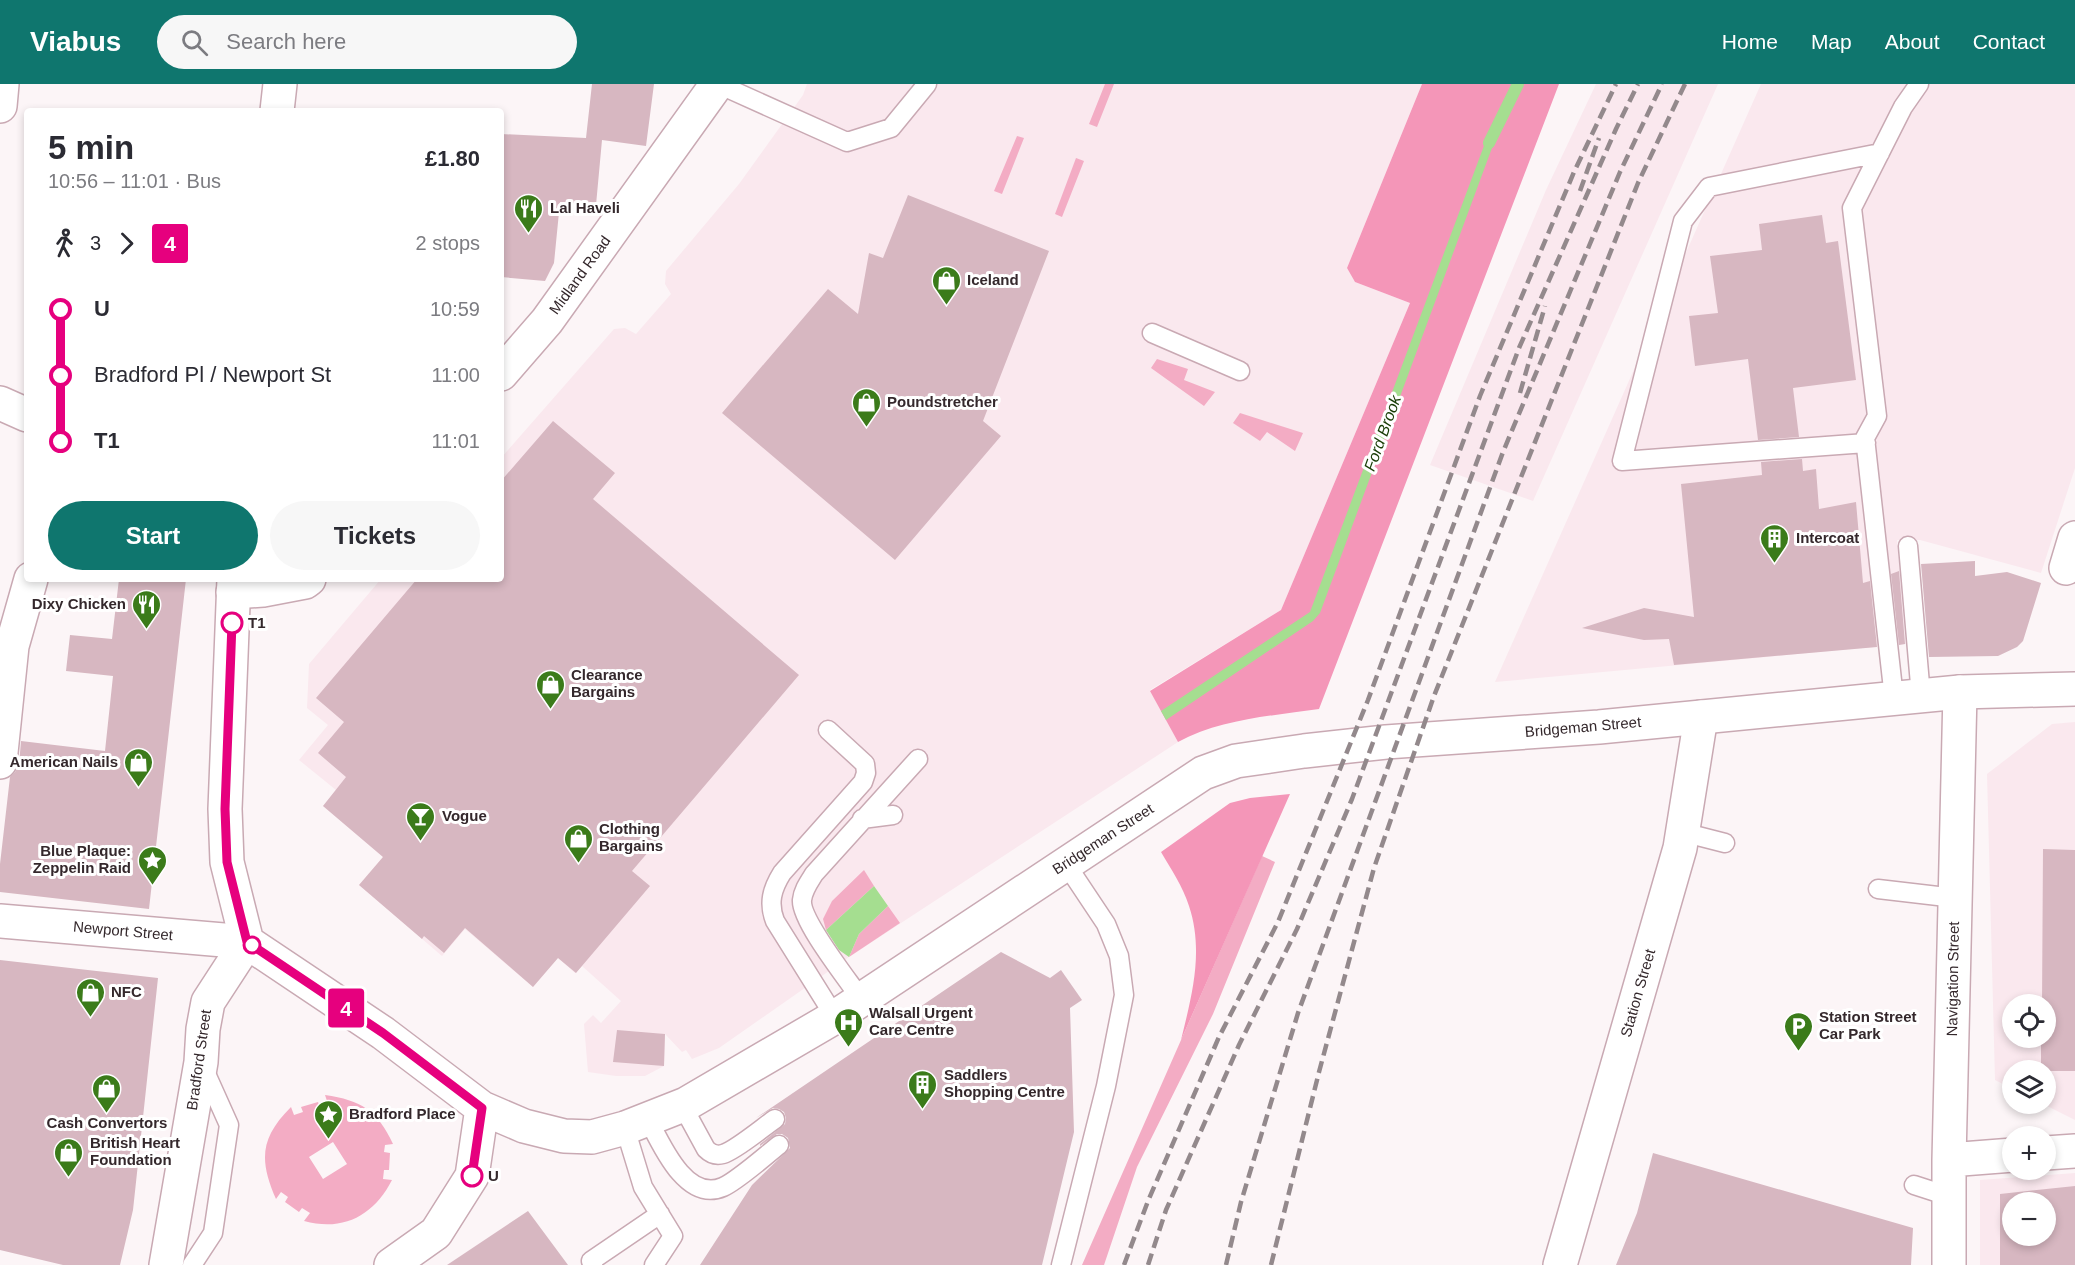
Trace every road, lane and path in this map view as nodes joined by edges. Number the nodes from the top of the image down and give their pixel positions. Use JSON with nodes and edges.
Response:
{"nodes":[{"id":1,"x":2,"y":84,"type":"edge"},
{"id":2,"x":280,"y":84,"type":"edge"},
{"id":3,"x":717,"y":84,"type":"edge"},
{"id":4,"x":927,"y":84,"type":"edge"},
{"id":5,"x":1919,"y":84,"type":"edge"},
{"id":6,"x":0,"y":106,"type":"edge"},
{"id":7,"x":278,"y":108,"type":"edge"},
{"id":8,"x":1880,"y":153,"type":"junction"},
{"id":9,"x":1152,"y":333,"type":"dead end"},
{"id":10,"x":504,"y":371,"type":"edge"},
{"id":11,"x":1240,"y":371,"type":"dead end"},
{"id":12,"x":0,"y":403,"type":"edge"},
{"id":13,"x":24,"y":414,"type":"edge"},
{"id":14,"x":1866,"y":443,"type":"junction"},
{"id":15,"x":1908,"y":546,"type":"dead end"},
{"id":16,"x":30,"y":582,"type":"edge"},
{"id":17,"x":306,"y":582,"type":"edge"},
{"id":18,"x":233,"y":585,"type":"edge"},
{"id":19,"x":2075,"y":689,"type":"edge"},
{"id":20,"x":1960,"y":692,"type":"junction"},
{"id":21,"x":1908,"y":697,"type":"junction"},
{"id":22,"x":1701,"y":717,"type":"junction"},
{"id":23,"x":828,"y":730,"type":"dead end"},
{"id":24,"x":918,"y":759,"type":"dead end"},
{"id":25,"x":0,"y":762,"type":"edge"},
{"id":26,"x":893,"y":815,"type":"dead end"},
{"id":27,"x":862,"y":819,"type":"junction"},
{"id":28,"x":1683,"y":832,"type":"junction"},
{"id":29,"x":1725,"y":843,"type":"dead end"},
{"id":30,"x":1066,"y":864,"type":"junction"},
{"id":31,"x":1878,"y":889,"type":"dead end"},
{"id":32,"x":1955,"y":898,"type":"junction"},
{"id":33,"x":0,"y":921,"type":"edge"},
{"id":34,"x":247,"y":942,"type":"junction"},
{"id":35,"x":848,"y":1008,"type":"junction"},
{"id":36,"x":201,"y":1062,"type":"junction"},
{"id":37,"x":682,"y":1106,"type":"junction"},
{"id":38,"x":482,"y":1108,"type":"junction"},
{"id":39,"x":775,"y":1119,"type":"dead end"},
{"id":40,"x":637,"y":1124,"type":"junction"},
{"id":41,"x":779,"y":1145,"type":"dead end"},
{"id":42,"x":2075,"y":1150,"type":"edge"},
{"id":43,"x":2056,"y":1152,"type":"edge"},
{"id":44,"x":2002,"y":1156,"type":"edge"},
{"id":45,"x":1949,"y":1160,"type":"junction"},
{"id":46,"x":1914,"y":1185,"type":"dead end"},
{"id":47,"x":1948,"y":1196,"type":"junction"},
{"id":48,"x":660,"y":1214,"type":"junction"},
{"id":49,"x":166,"y":1265,"type":"edge"},
{"id":50,"x":192,"y":1265,"type":"edge"},
{"id":51,"x":391,"y":1265,"type":"edge"},
{"id":52,"x":593,"y":1265,"type":"edge"},
{"id":53,"x":654,"y":1265,"type":"edge"},
{"id":54,"x":1061,"y":1265,"type":"edge"},
{"id":55,"x":1560,"y":1265,"type":"edge"},
{"id":56,"x":1948,"y":1265,"type":"edge"}],
"edges":[{"from":1,"to":6,"type":"street"},
{"from":2,"to":7,"type":"street"},
{"from":3,"to":4,"type":"lane"},
{"from":3,"to":10,"type":"street","name":"Midland Road"},
{"from":5,"to":8,"type":"lane"},
{"from":8,"to":14,"type":"lane"},
{"from":8,"to":14,"type":"lane"},
{"from":9,"to":11,"type":"lane"},
{"from":12,"to":13,"type":"street"},
{"from":14,"to":21,"type":"lane"},
{"from":15,"to":21,"type":"lane"},
{"from":16,"to":25,"type":"street"},
{"from":17,"to":18,"type":"street"},
{"from":18,"to":34,"type":"street"},
{"from":19,"to":20,"type":"street","name":"Bridgeman Street"},
{"from":20,"to":21,"type":"street","name":"Bridgeman Street"},
{"from":20,"to":32,"type":"street","name":"Navigation Street"},
{"from":21,"to":22,"type":"street","name":"Bridgeman Street"},
{"from":22,"to":28,"type":"street","name":"Station Street"},
{"from":22,"to":30,"type":"street","name":"Bridgeman Street"},
{"from":23,"to":35,"type":"lane"},
{"from":24,"to":27,"type":"lane"},
{"from":26,"to":27,"type":"lane"},
{"from":27,"to":35,"type":"lane"},
{"from":28,"to":29,"type":"lane"},
{"from":28,"to":55,"type":"street","name":"Station Street"},
{"from":30,"to":35,"type":"street","name":"Bridgeman Street"},
{"from":30,"to":54,"type":"lane"},
{"from":31,"to":32,"type":"lane"},
{"from":32,"to":45,"type":"street","name":"Navigation Street"},
{"from":33,"to":34,"type":"street","name":"Newport Street"},
{"from":34,"to":36,"type":"street","name":"Bradford Street"},
{"from":34,"to":38,"type":"street","name":"Bridgeman Street"},
{"from":35,"to":37,"type":"street","name":"Bridgeman Street"},
{"from":36,"to":49,"type":"street","name":"Bradford Street"},
{"from":36,"to":50,"type":"lane"},
{"from":37,"to":39,"type":"lane"},
{"from":37,"to":40,"type":"street","name":"Bridgeman Street"},
{"from":38,"to":40,"type":"street","name":"Bridgeman Street"},
{"from":38,"to":51,"type":"street"},
{"from":40,"to":41,"type":"lane"},
{"from":40,"to":48,"type":"lane"},
{"from":42,"to":43,"type":"street"},
{"from":44,"to":45,"type":"street"},
{"from":45,"to":47,"type":"street","name":"Navigation Street"},
{"from":46,"to":47,"type":"lane"},
{"from":47,"to":56,"type":"street","name":"Navigation Street"},
{"from":48,"to":52,"type":"lane"},
{"from":48,"to":53,"type":"lane"}]}
